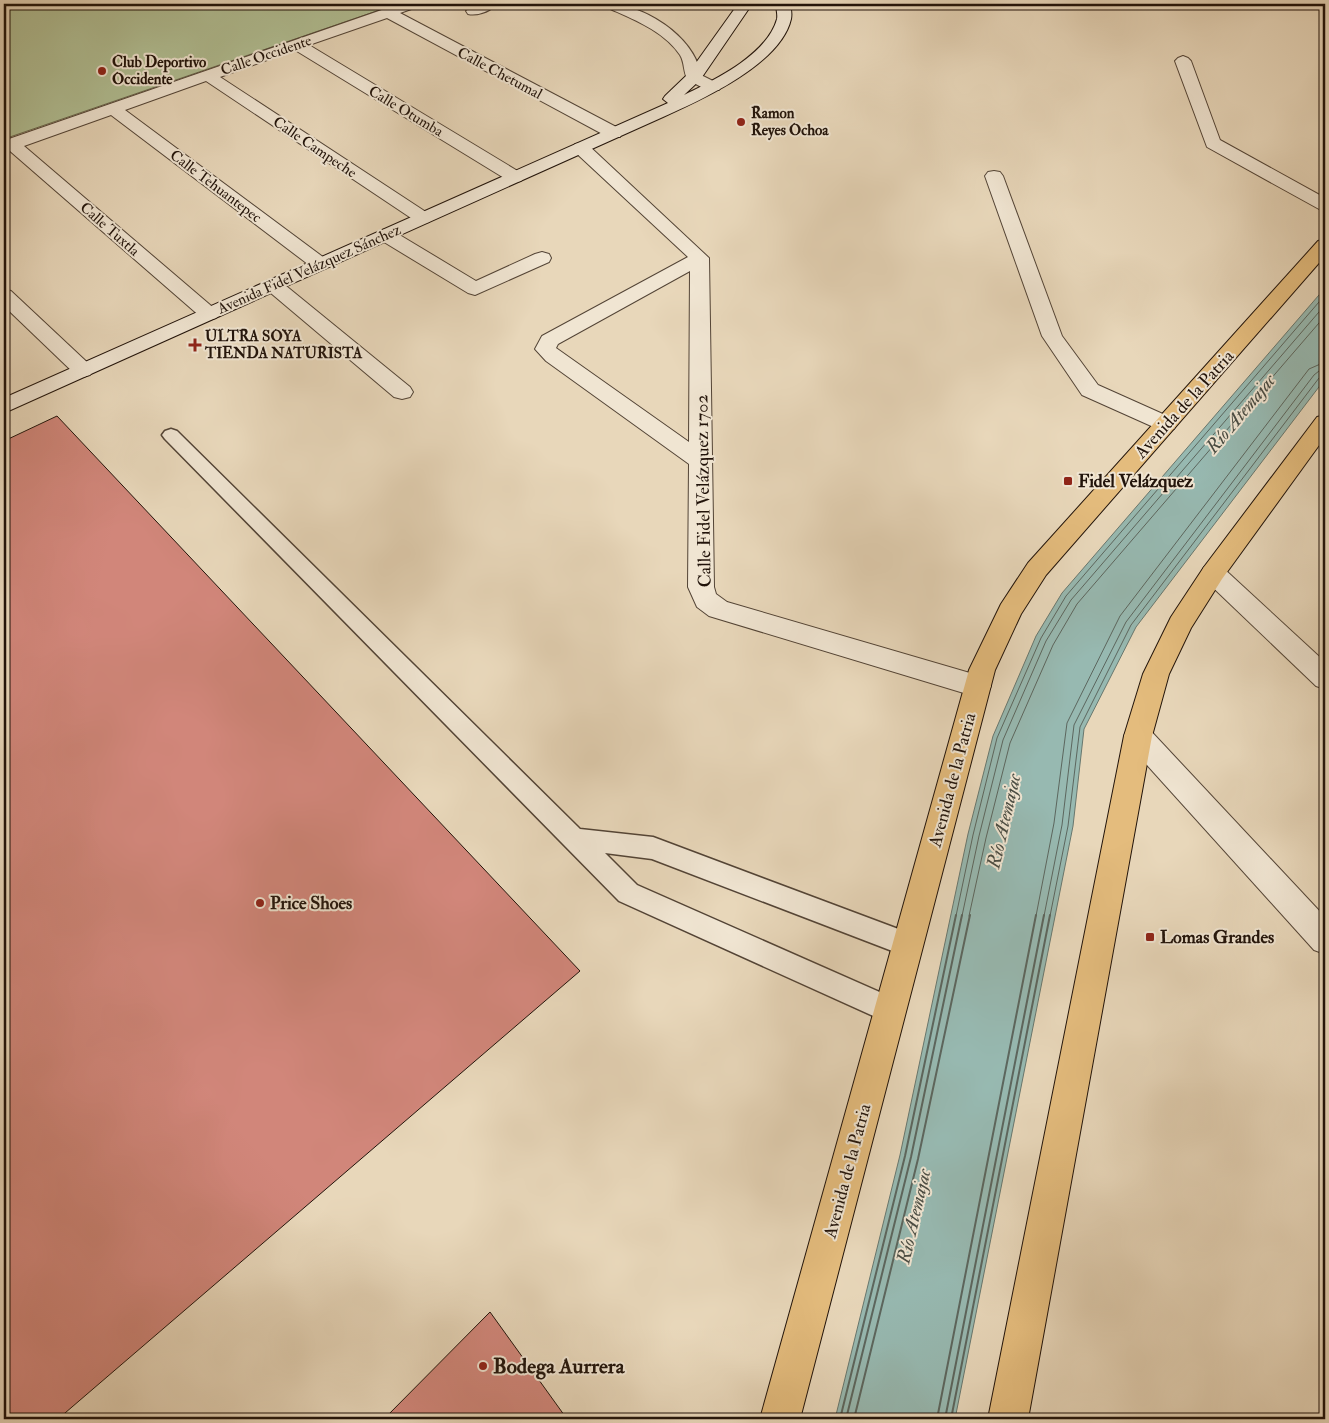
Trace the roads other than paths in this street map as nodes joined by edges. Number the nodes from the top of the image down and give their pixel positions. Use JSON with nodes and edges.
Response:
{"nodes":[{"id":1,"x":412,"y":4,"type":"edge"},
{"id":2,"x":611,"y":4,"type":"edge"},
{"id":3,"x":745,"y":4,"type":"edge"},
{"id":4,"x":783,"y":4,"type":"edge"},
{"id":5,"x":387,"y":12,"type":"junction"},
{"id":6,"x":780,"y":28,"type":"junction"},
{"id":7,"x":762,"y":29,"type":"dead end"},
{"id":8,"x":744,"y":30,"type":"dead end"},
{"id":9,"x":726,"y":32,"type":"junction"},
{"id":10,"x":296,"y":44,"type":"junction"},
{"id":11,"x":1183,"y":61,"type":"dead end"},
{"id":12,"x":208,"y":75,"type":"junction"},
{"id":13,"x":694,"y":77,"type":"junction"},
{"id":14,"x":713,"y":87,"type":"junction"},
{"id":15,"x":112,"y":108,"type":"junction"},
{"id":16,"x":614,"y":133,"type":"junction"},
{"id":17,"x":8,"y":145,"type":"edge"},
{"id":18,"x":581,"y":148,"type":"junction"},
{"id":19,"x":994,"y":176,"type":"dead end"},
{"id":20,"x":515,"y":177,"type":"junction"},
{"id":21,"x":1325,"y":205,"type":"edge"},
{"id":22,"x":423,"y":218,"type":"junction"},
{"id":23,"x":386,"y":235,"type":"junction"},
{"id":24,"x":1325,"y":245,"type":"edge"},
{"id":25,"x":542,"y":258,"type":"dead end"},
{"id":26,"x":700,"y":258,"type":"junction"},
{"id":27,"x":320,"y":264,"type":"junction"},
{"id":28,"x":273,"y":285,"type":"junction"},
{"id":29,"x":4,"y":295,"type":"edge"},
{"id":30,"x":209,"y":314,"type":"junction"},
{"id":31,"x":83,"y":370,"type":"junction"},
{"id":32,"x":402,"y":392,"type":"dead end"},
{"id":33,"x":4,"y":406,"type":"edge"},
{"id":34,"x":1325,"y":422,"type":"edge"},
{"id":35,"x":1166,"y":424,"type":"junction"},
{"id":36,"x":171,"y":436,"type":"dead end"},
{"id":37,"x":701,"y":462,"type":"junction"},
{"id":38,"x":1214,"y":574,"type":"junction"},
{"id":39,"x":1325,"y":678,"type":"edge"},
{"id":40,"x":977,"y":686,"type":"junction"},
{"id":41,"x":1138,"y":736,"type":"junction"},
{"id":42,"x":576,"y":839,"type":"junction"},
{"id":43,"x":1325,"y":939,"type":"edge"},
{"id":44,"x":908,"y":945,"type":"junction"},
{"id":45,"x":890,"y":1010,"type":"junction"},
{"id":46,"x":1015,"y":1411,"type":"edge"},
{"id":47,"x":780,"y":1419,"type":"edge"}],
"edges":[{"from":1,"to":5,"type":"street","name":"Calle Occidente"},
{"from":2,"to":13,"type":"street"},
{"from":3,"to":9,"type":"street","name":"Avenida Fidel Velázquez Sánchez"},
{"from":4,"to":6,"type":"street"},
{"from":5,"to":10,"type":"street","name":"Calle Occidente"},
{"from":5,"to":16,"type":"street","name":"Calle Chetumal"},
{"from":6,"to":7,"type":"street"},
{"from":6,"to":14,"type":"street","name":"Avenida Fidel Velázquez Sánchez"},
{"from":8,"to":9,"type":"street"},
{"from":9,"to":13,"type":"street","name":"Avenida Fidel Velázquez Sánchez"},
{"from":10,"to":12,"type":"street","name":"Calle Occidente"},
{"from":10,"to":20,"type":"street","name":"Calle Otumba"},
{"from":11,"to":21,"type":"street"},
{"from":12,"to":15,"type":"street","name":"Calle Occidente"},
{"from":12,"to":22,"type":"street","name":"Calle Campeche"},
{"from":13,"to":14,"type":"street"},
{"from":13,"to":16,"type":"street","name":"Avenida Fidel Velázquez Sánchez"},
{"from":14,"to":16,"type":"street","name":"Avenida Fidel Velázquez Sánchez"},
{"from":15,"to":17,"type":"street","name":"Calle Occidente"},
{"from":15,"to":27,"type":"street","name":"Calle Tehuantepec"},
{"from":16,"to":18,"type":"street","name":"Avenida Fidel Velázquez Sánchez"},
{"from":17,"to":30,"type":"street","name":"Calle Tuxtla"},
{"from":18,"to":20,"type":"street","name":"Avenida Fidel Velázquez Sánchez"},
{"from":18,"to":26,"type":"street"},
{"from":19,"to":35,"type":"street"},
{"from":20,"to":22,"type":"street","name":"Avenida Fidel Velázquez Sánchez"},
{"from":22,"to":23,"type":"street","name":"Avenida Fidel Velázquez Sánchez"},
{"from":23,"to":25,"type":"street"},
{"from":23,"to":27,"type":"street","name":"Avenida Fidel Velázquez Sánchez"},
{"from":24,"to":35,"type":"main road","name":"Avenida de la Patria"},
{"from":26,"to":37,"type":"street","name":"Calle Fidel Velázquez 1702"},
{"from":26,"to":37,"type":"street"},
{"from":27,"to":28,"type":"street","name":"Avenida Fidel Velázquez Sánchez"},
{"from":28,"to":30,"type":"street","name":"Avenida Fidel Velázquez Sánchez"},
{"from":28,"to":32,"type":"street"},
{"from":29,"to":31,"type":"street"},
{"from":30,"to":31,"type":"street","name":"Avenida Fidel Velázquez Sánchez"},
{"from":31,"to":33,"type":"street","name":"Avenida Fidel Velázquez Sánchez"},
{"from":34,"to":38,"type":"main road"},
{"from":35,"to":40,"type":"main road","name":"Avenida de la Patria"},
{"from":36,"to":42,"type":"lane"},
{"from":37,"to":40,"type":"street","name":"Calle Fidel Velázquez 1702"},
{"from":38,"to":39,"type":"street"},
{"from":38,"to":41,"type":"main road"},
{"from":40,"to":44,"type":"main road","name":"Avenida de la Patria"},
{"from":41,"to":43,"type":"street"},
{"from":41,"to":46,"type":"main road"},
{"from":42,"to":44,"type":"lane"},
{"from":42,"to":45,"type":"lane"},
{"from":44,"to":45,"type":"main road","name":"Avenida de la Patria"},
{"from":45,"to":47,"type":"main road","name":"Avenida de la Patria"}]}
